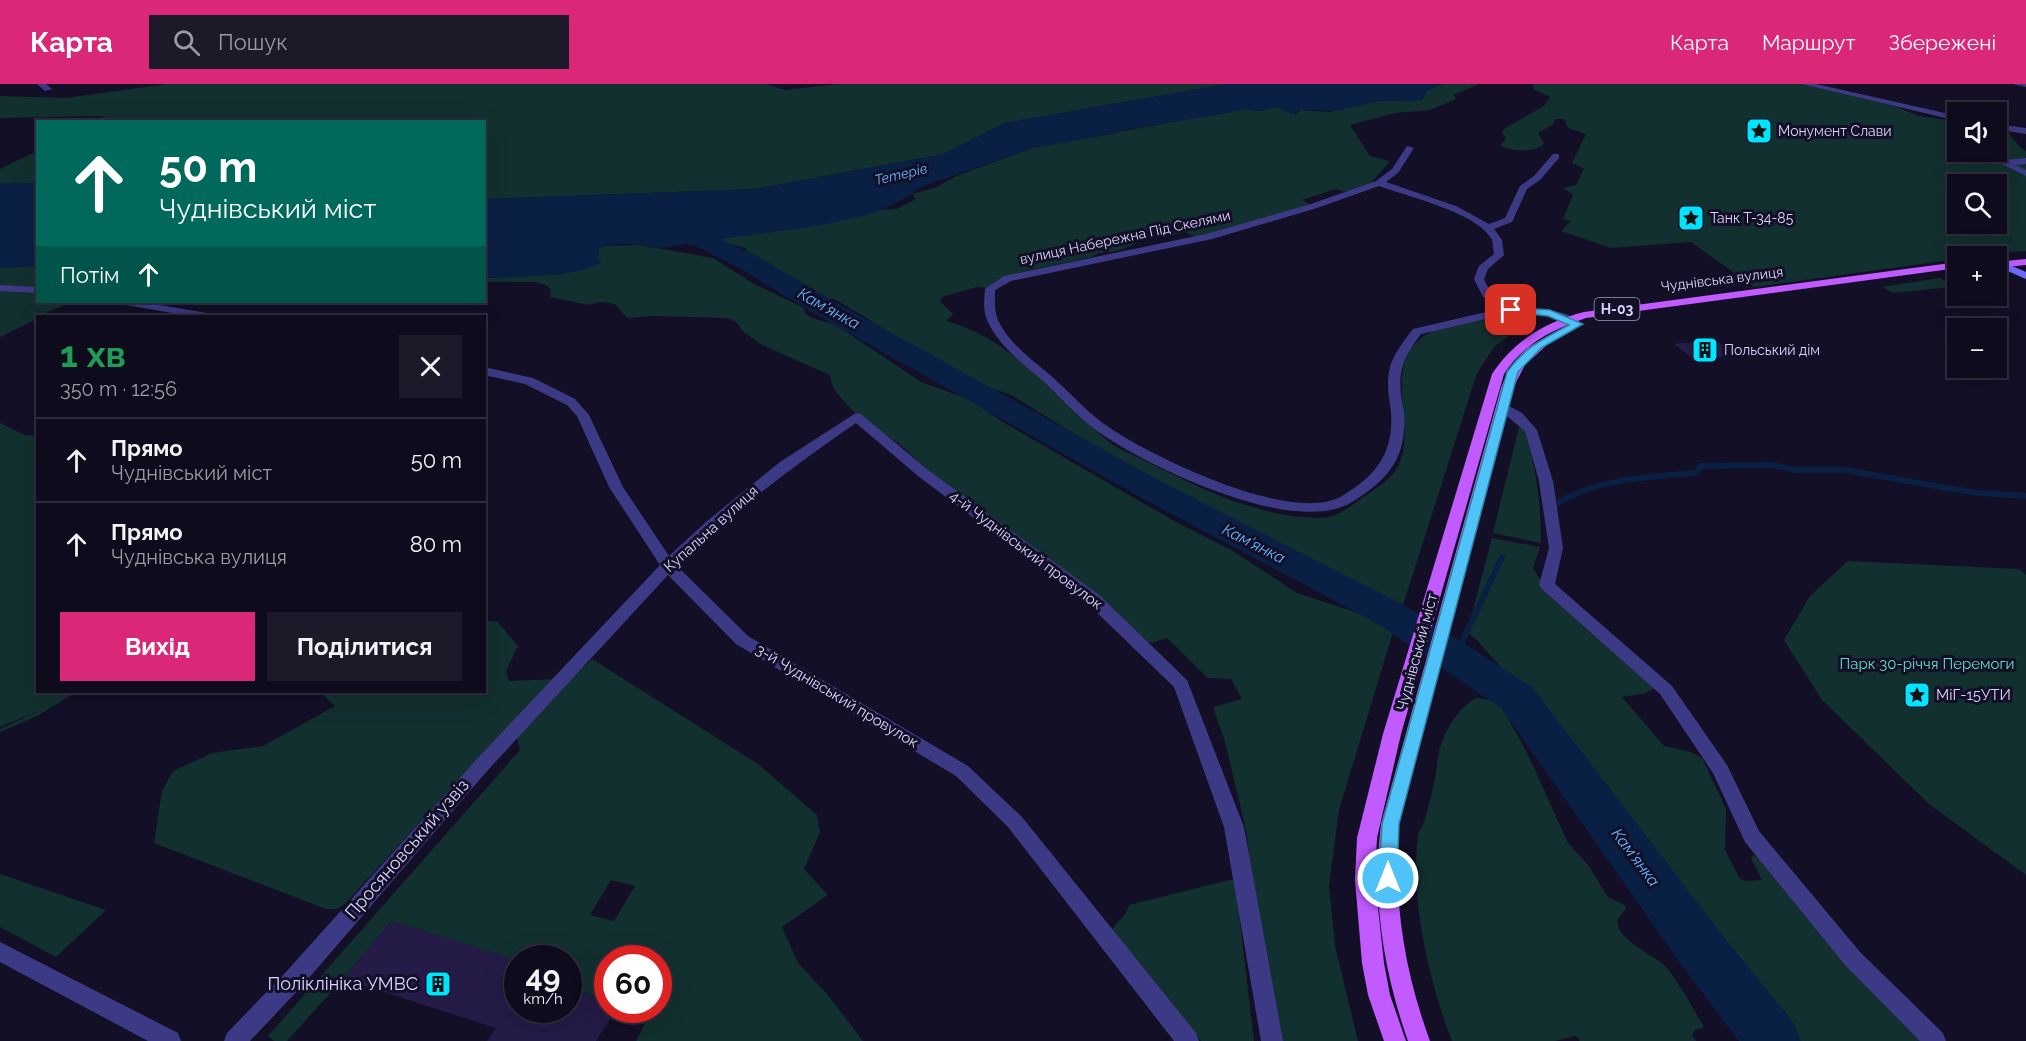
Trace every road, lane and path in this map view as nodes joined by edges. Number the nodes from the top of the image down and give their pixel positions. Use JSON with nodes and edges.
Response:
{"nodes":[{"id":1,"x":1806,"y":84,"type":"edge"},
{"id":2,"x":2016,"y":84,"type":"edge"},
{"id":3,"x":2026,"y":85,"type":"edge"},
{"id":4,"x":1947,"y":116,"type":"edge"},
{"id":5,"x":2007,"y":128,"type":"edge"},
{"id":6,"x":2026,"y":131,"type":"edge"},
{"id":7,"x":1410,"y":148,"type":"dead end"},
{"id":8,"x":1556,"y":156,"type":"dead end"},
{"id":9,"x":2026,"y":161,"type":"edge"},
{"id":10,"x":2026,"y":173,"type":"edge"},
{"id":11,"x":1379,"y":183,"type":"junction"},
{"id":12,"x":1488,"y":228,"type":"junction"},
{"id":13,"x":2026,"y":256,"type":"edge"},
{"id":14,"x":2007,"y":261,"type":"edge"},
{"id":15,"x":2026,"y":262,"type":"edge"},
{"id":16,"x":2007,"y":263,"type":"edge"},
{"id":17,"x":1947,"y":266,"type":"edge"},
{"id":18,"x":2007,"y":267,"type":"edge"},
{"id":19,"x":1947,"y":272,"type":"edge"},
{"id":20,"x":2026,"y":276,"type":"edge"},
{"id":21,"x":0,"y":288,"type":"edge"},
{"id":22,"x":36,"y":290,"type":"edge"},
{"id":23,"x":132,"y":303,"type":"edge"},
{"id":24,"x":1511,"y":310,"type":"junction"},
{"id":25,"x":201,"y":315,"type":"edge"},
{"id":26,"x":1573,"y":322,"type":"junction"},
{"id":27,"x":486,"y":372,"type":"edge"},
{"id":28,"x":1502,"y":406,"type":"junction"},
{"id":29,"x":856,"y":417,"type":"joint"},
{"id":30,"x":668,"y":566,"type":"junction"},
{"id":31,"x":1441,"y":568,"type":"joint"},
{"id":32,"x":1457,"y":573,"type":"joint"},
{"id":33,"x":581,"y":658,"type":"joint"},
{"id":34,"x":1402,"y":738,"type":"junction"},
{"id":35,"x":0,"y":951,"type":"edge"},
{"id":36,"x":170,"y":1041,"type":"edge"},
{"id":37,"x":235,"y":1041,"type":"edge"},
{"id":38,"x":1188,"y":1041,"type":"edge"},
{"id":39,"x":1272,"y":1041,"type":"edge"},
{"id":40,"x":1395,"y":1041,"type":"edge"},
{"id":41,"x":1419,"y":1041,"type":"edge"},
{"id":42,"x":1935,"y":1041,"type":"edge"}],
"edges":[{"from":1,"to":4,"type":"street"},
{"from":2,"to":3,"type":"street"},
{"from":5,"to":6,"type":"street"},
{"from":7,"to":11,"type":"street","name":"вулиця Набережна Під Скелями"},
{"from":8,"to":12,"type":"street"},
{"from":9,"to":10,"type":"street"},
{"from":11,"to":12,"type":"street"},
{"from":11,"to":24,"type":"street","name":"вулиця Набережна Під Скелями"},
{"from":12,"to":24,"type":"street"},
{"from":13,"to":14,"type":"main road"},
{"from":15,"to":16,"type":"main road"},
{"from":17,"to":26,"type":"main road","name":"Чуднівська вулиця","number":"Н-03"},
{"from":18,"to":20,"type":"street"},
{"from":19,"to":26,"type":"main road","name":"Чуднівська вулиця","number":"Н-03"},
{"from":21,"to":22,"type":"street"},
{"from":23,"to":25,"type":"street"},
{"from":24,"to":26,"type":"street","name":"вулиця Набережна Під Скелями"},
{"from":26,"to":28,"type":"main road","name":"Чуднівська вулиця","number":"Н-03"},
{"from":26,"to":31,"type":"main road","name":"Чуднівська вулиця","number":"Н-03"},
{"from":27,"to":30,"type":"street","name":"3-й Чуднівський провулок"},
{"from":28,"to":32,"type":"main road","name":"Чуднівська вулиця","number":"Н-03"},
{"from":28,"to":42,"type":"street"},
{"from":29,"to":30,"type":"street","name":"Купальна вулиця"},
{"from":29,"to":39,"type":"street","name":"4-й Чуднівський провулок"},
{"from":30,"to":33,"type":"street","name":"Купальна вулиця"},
{"from":30,"to":38,"type":"street","name":"3-й Чуднівський провулок"},
{"from":31,"to":34,"type":"main road","name":"Чуднівський міст","number":"Н-03"},
{"from":32,"to":34,"type":"main road","name":"Чуднівський міст","number":"Н-03"},
{"from":33,"to":37,"type":"street","name":"Просяновський узвіз"},
{"from":34,"to":40,"type":"main road","number":"Н-03"},
{"from":34,"to":41,"type":"main road","number":"Н-03"},
{"from":35,"to":36,"type":"street"}]}
